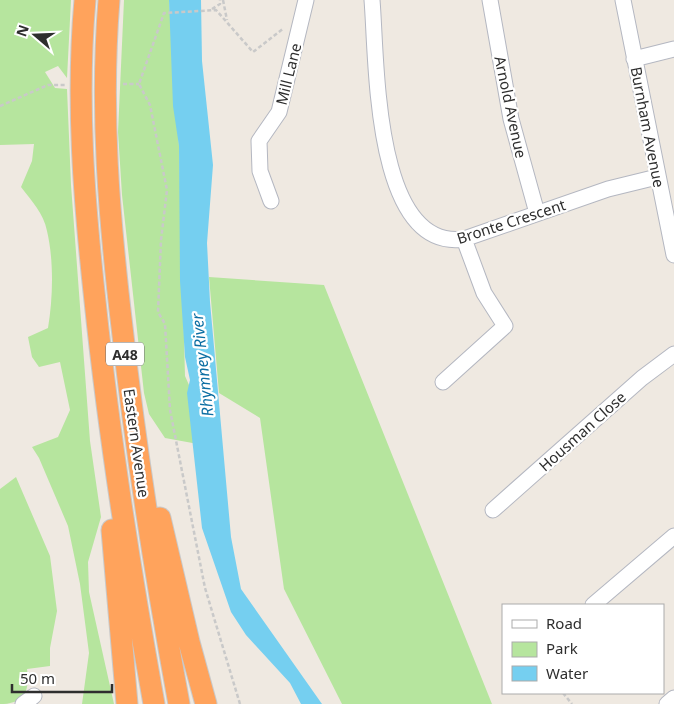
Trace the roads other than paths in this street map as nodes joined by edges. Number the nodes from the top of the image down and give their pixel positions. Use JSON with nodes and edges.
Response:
{"nodes":[{"id":1,"x":85,"y":0,"type":"edge"},
{"id":2,"x":109,"y":0,"type":"edge"},
{"id":3,"x":306,"y":0,"type":"edge"},
{"id":4,"x":372,"y":0,"type":"edge"},
{"id":5,"x":490,"y":0,"type":"edge"},
{"id":6,"x":623,"y":0,"type":"edge"},
{"id":7,"x":674,"y":49,"type":"edge"},
{"id":8,"x":634,"y":59,"type":"junction"},
{"id":9,"x":657,"y":177,"type":"junction"},
{"id":10,"x":271,"y":201,"type":"dead end"},
{"id":11,"x":537,"y":213,"type":"junction"},
{"id":12,"x":464,"y":239,"type":"junction"},
{"id":13,"x":674,"y":255,"type":"edge"},
{"id":14,"x":674,"y":354,"type":"edge"},
{"id":15,"x":443,"y":382,"type":"dead end"},
{"id":16,"x":129,"y":391,"type":"junction"},
{"id":17,"x":105,"y":396,"type":"junction"},
{"id":18,"x":493,"y":510,"type":"dead end"},
{"id":19,"x":674,"y":536,"type":"edge"},
{"id":20,"x":594,"y":604,"type":"edge"},
{"id":21,"x":127,"y":704,"type":"edge"},
{"id":22,"x":154,"y":704,"type":"edge"},
{"id":23,"x":178,"y":704,"type":"edge"},
{"id":24,"x":206,"y":704,"type":"edge"}],
"edges":[{"from":1,"to":17,"type":"highway","name":"Eastern Avenue","number":"A48"},
{"from":2,"to":16,"type":"highway","name":"Eastern Avenue","number":"A48"},
{"from":3,"to":10,"type":"street","name":"Mill Lane"},
{"from":4,"to":12,"type":"street","name":"Bronte Crescent"},
{"from":5,"to":11,"type":"street","name":"Arnold Avenue"},
{"from":6,"to":8,"type":"street","name":"Burnham Avenue"},
{"from":7,"to":8,"type":"street"},
{"from":8,"to":9,"type":"street","name":"Burnham Avenue"},
{"from":9,"to":11,"type":"street","name":"Bronte Crescent"},
{"from":9,"to":13,"type":"street","name":"Burnham Avenue"},
{"from":11,"to":12,"type":"street","name":"Bronte Crescent"},
{"from":12,"to":15,"type":"street"},
{"from":14,"to":18,"type":"street","name":"Housman Close"},
{"from":16,"to":23,"type":"highway","name":"Eastern Avenue","number":"A48"},
{"from":16,"to":24,"type":"highway"},
{"from":17,"to":21,"type":"highway"},
{"from":17,"to":22,"type":"highway","name":"Eastern Avenue","number":"A48"},
{"from":19,"to":20,"type":"street"}]}
